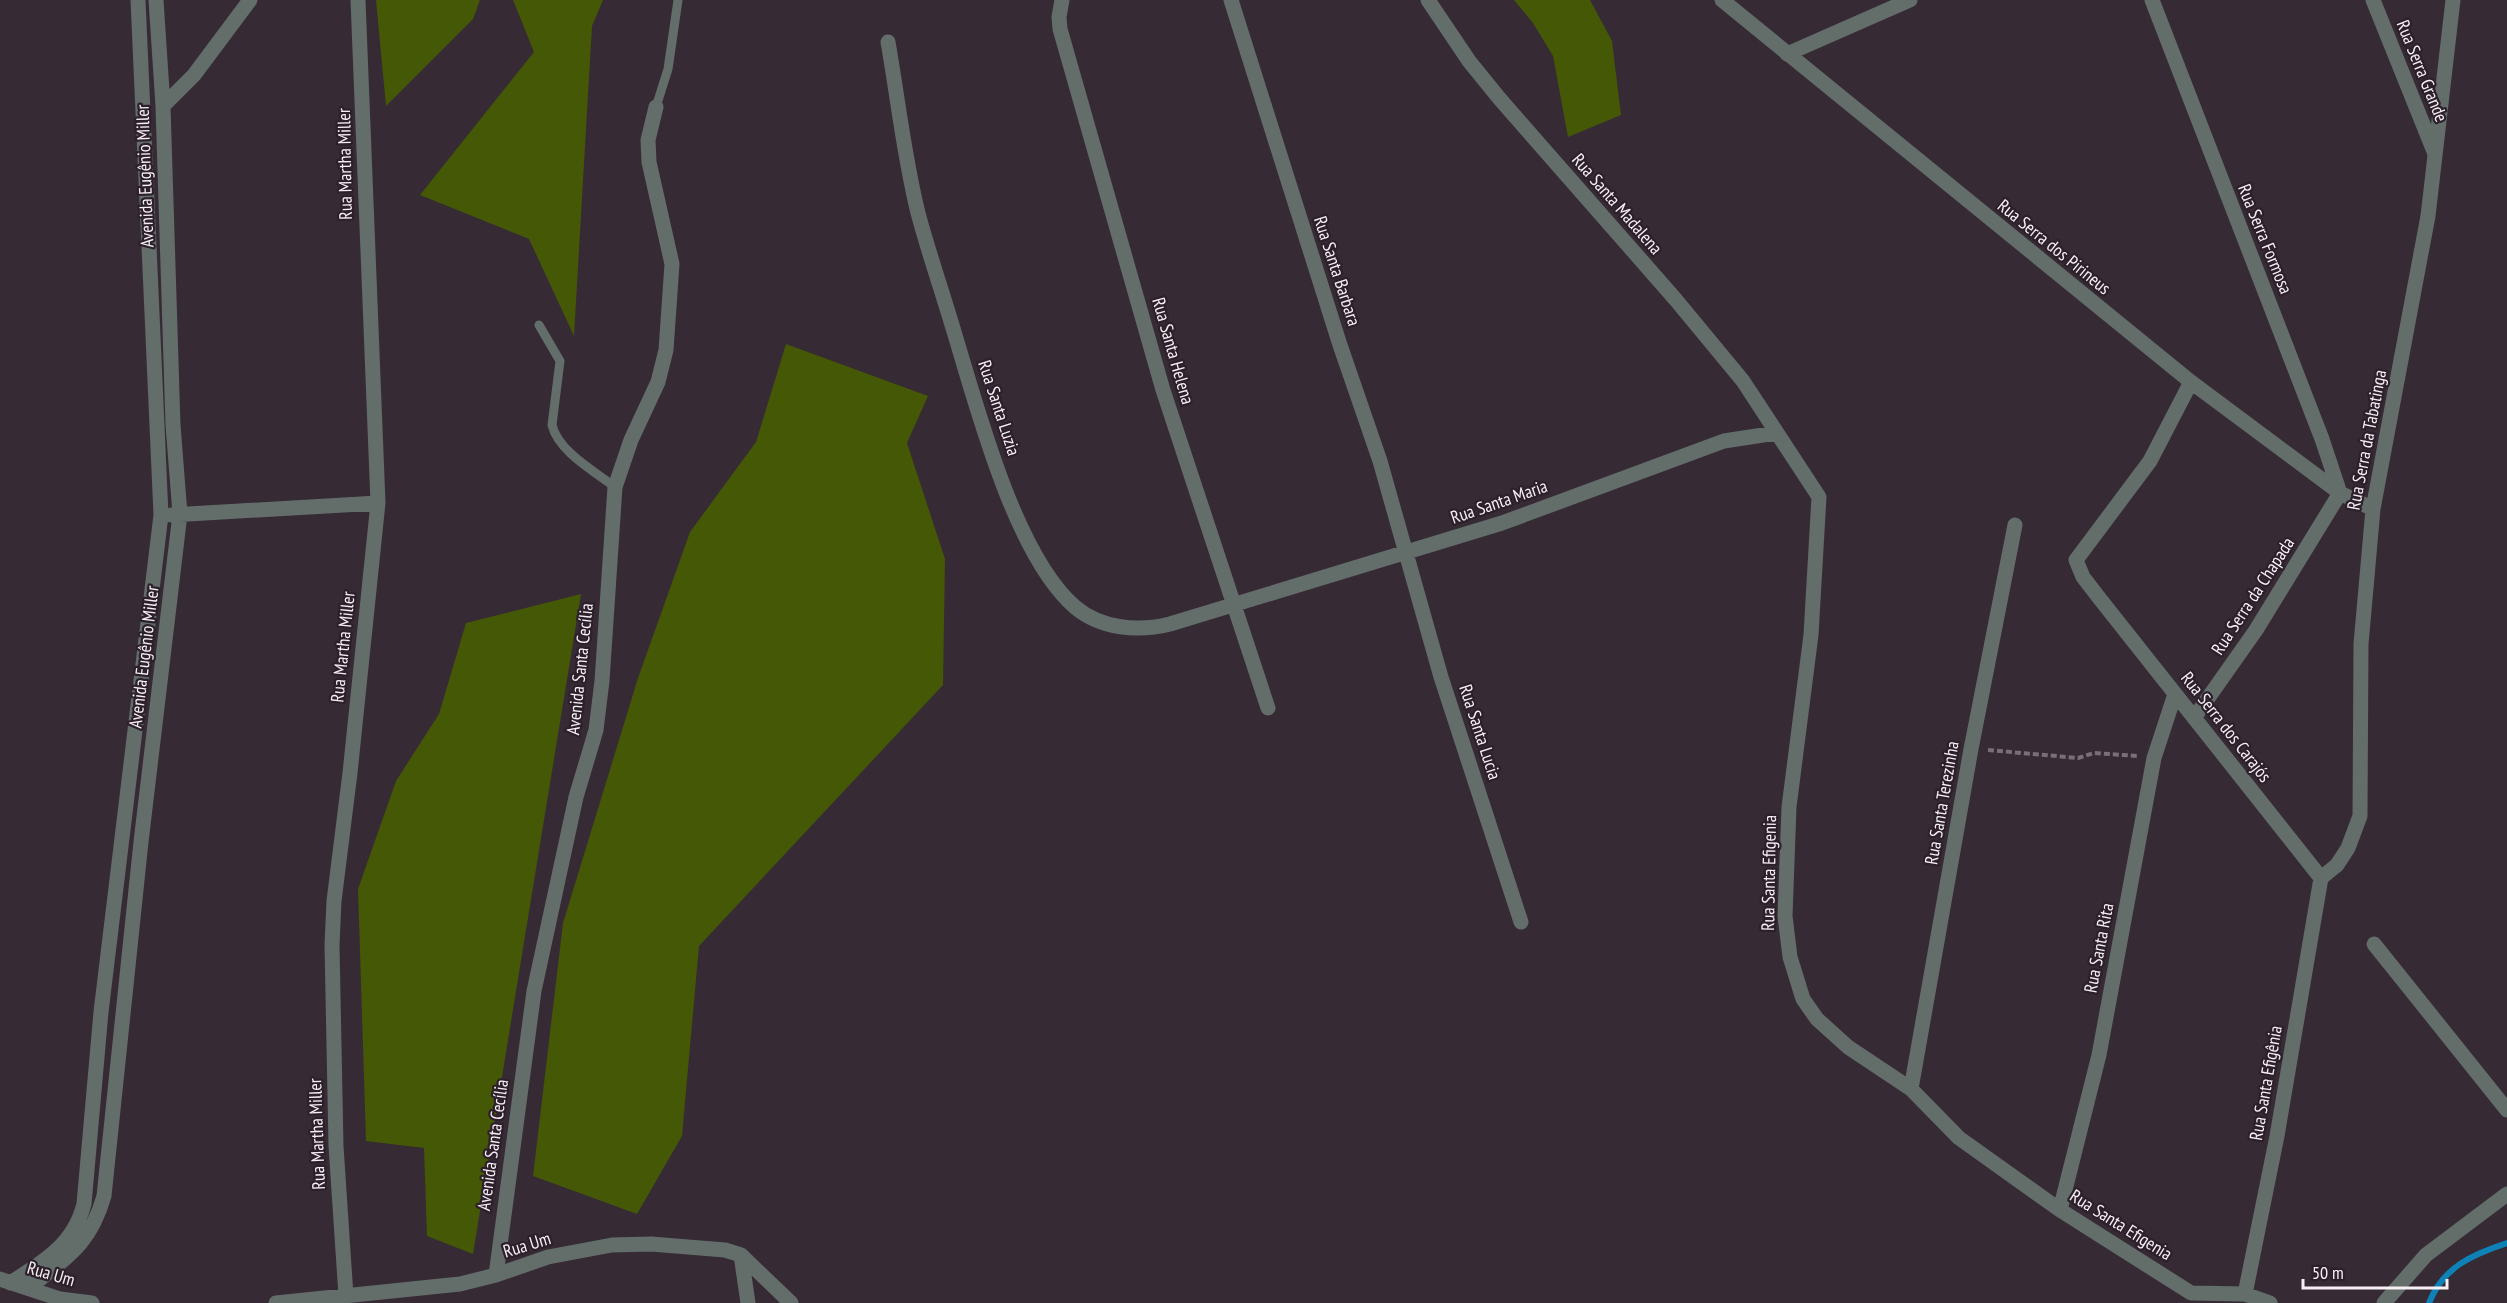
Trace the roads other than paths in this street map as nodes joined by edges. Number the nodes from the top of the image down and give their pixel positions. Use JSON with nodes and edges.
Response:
{"nodes":[{"id":1,"x":138,"y":0,"type":"edge"},
{"id":2,"x":156,"y":0,"type":"edge"},
{"id":3,"x":250,"y":0,"type":"edge"},
{"id":4,"x":358,"y":0,"type":"edge"},
{"id":5,"x":678,"y":0,"type":"edge"},
{"id":6,"x":1062,"y":0,"type":"edge"},
{"id":7,"x":1231,"y":0,"type":"edge"},
{"id":8,"x":1428,"y":0,"type":"edge"},
{"id":9,"x":1722,"y":0,"type":"edge"},
{"id":10,"x":1910,"y":0,"type":"edge"},
{"id":11,"x":2152,"y":0,"type":"edge"},
{"id":12,"x":2373,"y":0,"type":"edge"},
{"id":13,"x":2453,"y":0,"type":"edge"},
{"id":14,"x":888,"y":42,"type":"dead end"},
{"id":15,"x":1787,"y":54,"type":"junction"},
{"id":16,"x":163,"y":106,"type":"junction"},
{"id":17,"x":656,"y":107,"type":"joint"},
{"id":18,"x":2436,"y":157,"type":"junction"},
{"id":19,"x":539,"y":325,"type":"dead end"},
{"id":20,"x":2191,"y":382,"type":"junction"},
{"id":21,"x":1776,"y":433,"type":"junction"},
{"id":22,"x":615,"y":487,"type":"junction"},
{"id":23,"x":2340,"y":493,"type":"junction"},
{"id":24,"x":378,"y":504,"type":"junction"},
{"id":25,"x":2373,"y":509,"type":"junction"},
{"id":26,"x":180,"y":514,"type":"junction"},
{"id":27,"x":161,"y":515,"type":"junction"},
{"id":28,"x":2015,"y":525,"type":"dead end"},
{"id":29,"x":1407,"y":553,"type":"junction"},
{"id":30,"x":1233,"y":607,"type":"junction"},
{"id":31,"x":2175,"y":694,"type":"junction"},
{"id":32,"x":1268,"y":708,"type":"dead end"},
{"id":33,"x":2194,"y":718,"type":"junction"},
{"id":34,"x":2321,"y":878,"type":"junction"},
{"id":35,"x":1521,"y":922,"type":"dead end"},
{"id":36,"x":2374,"y":944,"type":"dead end"},
{"id":37,"x":1911,"y":1089,"type":"junction"},
{"id":38,"x":2507,"y":1110,"type":"edge"},
{"id":39,"x":2507,"y":1194,"type":"edge"},
{"id":40,"x":2060,"y":1210,"type":"junction"},
{"id":41,"x":741,"y":1254,"type":"junction"},
{"id":42,"x":496,"y":1275,"type":"junction"},
{"id":43,"x":5,"y":1281,"type":"edge"},
{"id":44,"x":29,"y":1288,"type":"junction"},
{"id":45,"x":2245,"y":1294,"type":"junction"},
{"id":46,"x":346,"y":1296,"type":"junction"},
{"id":47,"x":92,"y":1303,"type":"edge"},
{"id":48,"x":276,"y":1303,"type":"edge"},
{"id":49,"x":748,"y":1303,"type":"edge"},
{"id":50,"x":791,"y":1303,"type":"edge"},
{"id":51,"x":2270,"y":1303,"type":"edge"},
{"id":52,"x":2384,"y":1303,"type":"edge"}],
"edges":[{"from":1,"to":27,"type":"street","name":"Avenida Eugênio Miller"},
{"from":2,"to":16,"type":"street","name":"Avenida Eugênio Miller"},
{"from":3,"to":16,"type":"street"},
{"from":4,"to":24,"type":"street","name":"Rua Martha Miller"},
{"from":5,"to":17,"type":"lane"},
{"from":6,"to":30,"type":"street","name":"Rua Santa Helena"},
{"from":7,"to":29,"type":"street","name":"Rua Santa Barbara"},
{"from":8,"to":21,"type":"street","name":"Rua Santa Madalena"},
{"from":9,"to":15,"type":"street","name":"Rua Serra dos Pirineus"},
{"from":10,"to":15,"type":"street"},
{"from":11,"to":23,"type":"street","name":"Rua Serra Formosa"},
{"from":12,"to":18,"type":"street","name":"Rua Serra Grande"},
{"from":13,"to":18,"type":"street","name":"Rua Serra da Tabatinga"},
{"from":14,"to":30,"type":"street","name":"Rua Santa Luzia"},
{"from":15,"to":20,"type":"street","name":"Rua Serra dos Pirineus"},
{"from":16,"to":26,"type":"street","name":"Avenida Eugênio Miller"},
{"from":17,"to":22,"type":"street","name":"Avenida Santa Cecília"},
{"from":18,"to":25,"type":"street","name":"Rua Serra da Tabatinga"},
{"from":19,"to":22,"type":"lane"},
{"from":20,"to":23,"type":"street","name":"Rua Serra dos Pirineus"},
{"from":20,"to":31,"type":"street","name":"Rua Serra dos Carajós"},
{"from":21,"to":29,"type":"street","name":"Rua Santa Maria"},
{"from":21,"to":37,"type":"street","name":"Rua Santa Efigenia"},
{"from":22,"to":42,"type":"street","name":"Avenida Santa Cecília"},
{"from":23,"to":25,"type":"street","name":"Rua Serra dos Pirineus"},
{"from":23,"to":33,"type":"street","name":"Rua Serra da Chapada"},
{"from":24,"to":26,"type":"street"},
{"from":24,"to":46,"type":"street","name":"Rua Martha Miller"},
{"from":25,"to":34,"type":"street","name":"Rua Serra da Tabatinga"},
{"from":26,"to":27,"type":"street"},
{"from":26,"to":44,"type":"street","name":"Avenida Eugênio Miller"},
{"from":27,"to":43,"type":"street","name":"Avenida Eugênio Miller"},
{"from":28,"to":37,"type":"street","name":"Rua Santa Terezinha"},
{"from":29,"to":30,"type":"street","name":"Rua Santa Maria"},
{"from":29,"to":35,"type":"street","name":"Rua Santa Lucia"},
{"from":30,"to":32,"type":"street","name":"Rua Santa Helena"},
{"from":31,"to":33,"type":"street","name":"Rua Serra dos Carajós"},
{"from":31,"to":40,"type":"street","name":"Rua Santa Rita"},
{"from":33,"to":34,"type":"street","name":"Rua Serra dos Carajós"},
{"from":34,"to":45,"type":"street","name":"Rua Santa Efigênia"},
{"from":36,"to":38,"type":"street"},
{"from":37,"to":40,"type":"street","name":"Rua Santa Efigenia"},
{"from":39,"to":52,"type":"street"},
{"from":40,"to":45,"type":"street","name":"Rua Santa Efigenia"},
{"from":41,"to":42,"type":"street","name":"Rua Um"},
{"from":41,"to":49,"type":"street"},
{"from":41,"to":50,"type":"street"},
{"from":42,"to":46,"type":"street","name":"Rua Um"},
{"from":43,"to":44,"type":"street","name":"Rua Um"},
{"from":44,"to":47,"type":"street","name":"Rua Um"},
{"from":45,"to":51,"type":"street","name":"Rua Santa Efigenia"},
{"from":46,"to":48,"type":"street","name":"Rua Um"}]}
